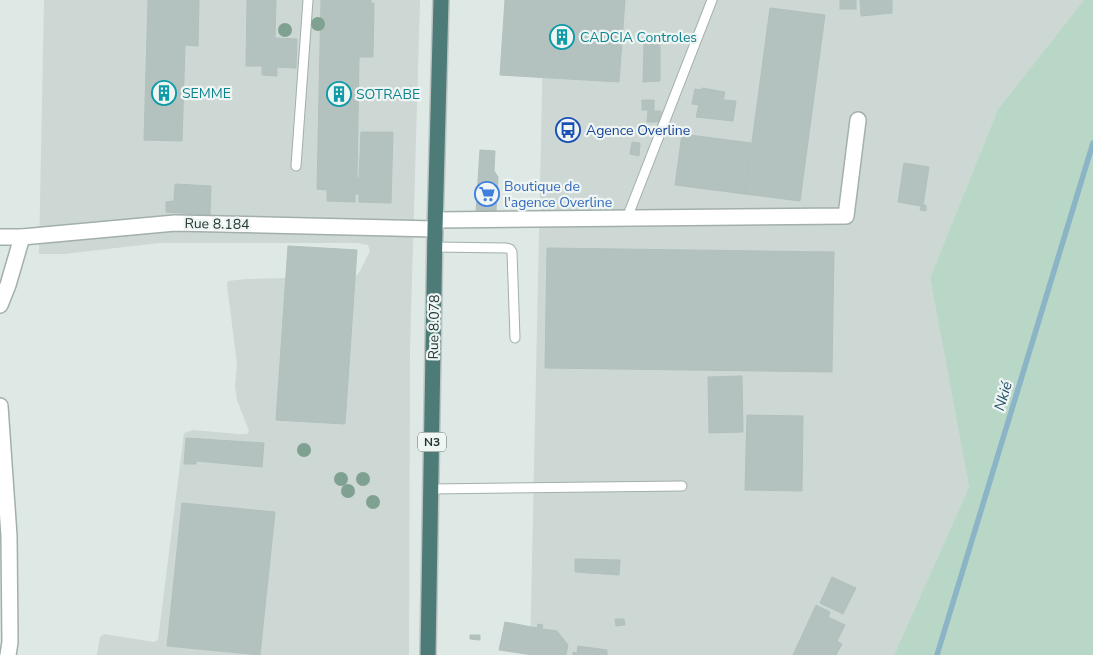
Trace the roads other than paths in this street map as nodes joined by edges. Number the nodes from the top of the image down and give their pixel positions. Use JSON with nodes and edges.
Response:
{"nodes":[{"id":1,"x":308,"y":0,"type":"edge"},
{"id":2,"x":441,"y":0,"type":"edge"},
{"id":3,"x":712,"y":0,"type":"edge"},
{"id":4,"x":858,"y":120,"type":"dead end"},
{"id":5,"x":296,"y":166,"type":"dead end"},
{"id":6,"x":627,"y":218,"type":"junction"},
{"id":7,"x":436,"y":225,"type":"junction"},
{"id":8,"x":0,"y":237,"type":"edge"},
{"id":9,"x":22,"y":238,"type":"junction"},
{"id":10,"x":435,"y":247,"type":"junction"},
{"id":11,"x":0,"y":305,"type":"edge"},
{"id":12,"x":515,"y":338,"type":"dead end"},
{"id":13,"x":0,"y":406,"type":"edge"},
{"id":14,"x":682,"y":486,"type":"dead end"},
{"id":15,"x":432,"y":489,"type":"junction"},
{"id":16,"x":8,"y":655,"type":"edge"},
{"id":17,"x":428,"y":655,"type":"edge"}],
"edges":[{"from":1,"to":5,"type":"lane"},
{"from":2,"to":7,"type":"highway","name":"Rue 8.078","number":"N3"},
{"from":3,"to":6,"type":"lane"},
{"from":4,"to":6,"type":"street","name":"Rue 8.184"},
{"from":6,"to":7,"type":"street","name":"Rue 8.184"},
{"from":7,"to":9,"type":"street","name":"Rue 8.184"},
{"from":7,"to":10,"type":"highway","name":"Rue 8.078","number":"N3"},
{"from":8,"to":9,"type":"street","name":"Rue 8.184"},
{"from":9,"to":11,"type":"street"},
{"from":10,"to":12,"type":"lane"},
{"from":10,"to":15,"type":"highway","name":"Rue 8.078","number":"N3"},
{"from":13,"to":16,"type":"street"},
{"from":14,"to":15,"type":"lane"},
{"from":15,"to":17,"type":"highway","name":"Rue 8.078","number":"N3"}]}
